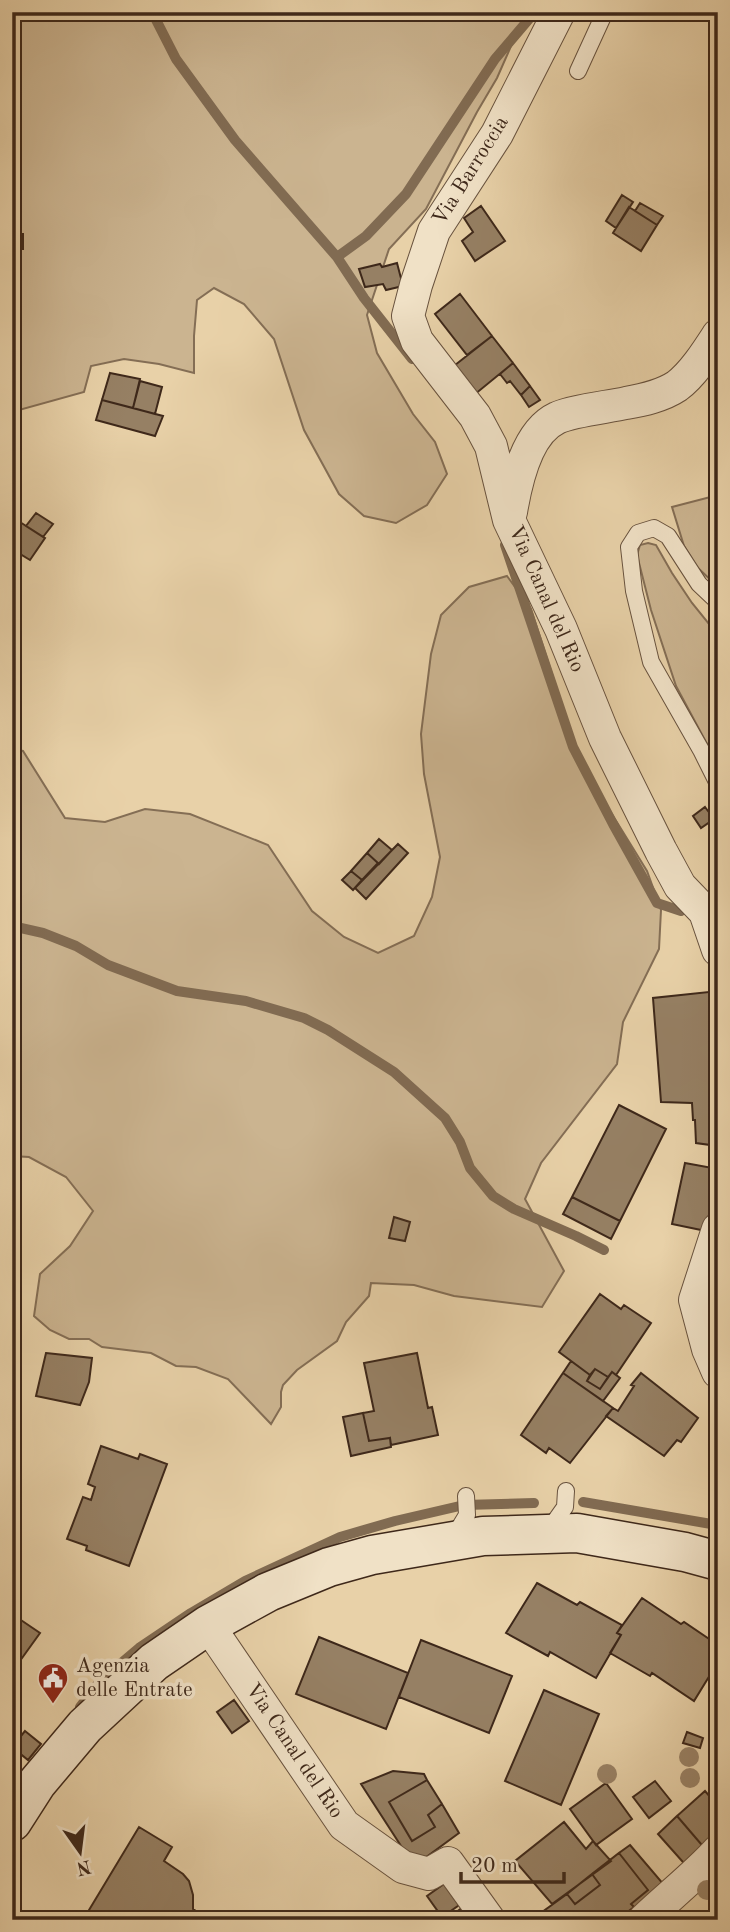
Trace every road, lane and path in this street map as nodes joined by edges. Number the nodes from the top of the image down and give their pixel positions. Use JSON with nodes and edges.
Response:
{"nodes":[{"id":1,"x":559,"y":12,"type":"edge"},
{"id":2,"x":605,"y":12,"type":"edge"},
{"id":3,"x":578,"y":71,"type":"dead end"},
{"id":4,"x":718,"y":335,"type":"edge"},
{"id":5,"x":509,"y":520,"type":"junction"},
{"id":6,"x":718,"y":602,"type":"edge"},
{"id":7,"x":718,"y":784,"type":"edge"},
{"id":8,"x":718,"y":950,"type":"edge"},
{"id":9,"x":718,"y":1229,"type":"edge"},
{"id":10,"x":708,"y":1312,"type":"edge"},
{"id":11,"x":718,"y":1373,"type":"edge"},
{"id":12,"x":566,"y":1491,"type":"dead end"},
{"id":13,"x":466,"y":1496,"type":"dead end"},
{"id":14,"x":546,"y":1534,"type":"junction"},
{"id":15,"x":451,"y":1542,"type":"junction"},
{"id":16,"x":718,"y":1561,"type":"edge"},
{"id":17,"x":208,"y":1625,"type":"junction"},
{"id":18,"x":12,"y":1822,"type":"edge"},
{"id":19,"x":718,"y":1851,"type":"edge"},
{"id":20,"x":489,"y":1920,"type":"edge"},
{"id":21,"x":644,"y":1920,"type":"edge"}],
"edges":[{"from":1,"to":5,"type":"street","name":"Via Barroccia"},
{"from":2,"to":3,"type":"lane"},
{"from":4,"to":5,"type":"street","name":"Via Canal del Rio"},
{"from":5,"to":8,"type":"street","name":"Via Canal del Rio"},
{"from":6,"to":7,"type":"lane"},
{"from":9,"to":10,"type":"street"},
{"from":10,"to":11,"type":"street"},
{"from":12,"to":14,"type":"lane"},
{"from":13,"to":15,"type":"lane"},
{"from":14,"to":15,"type":"main road"},
{"from":14,"to":16,"type":"main road"},
{"from":15,"to":17,"type":"main road"},
{"from":17,"to":18,"type":"main road"},
{"from":17,"to":20,"type":"street","name":"Via Canal del Rio"},
{"from":19,"to":21,"type":"street"}]}
